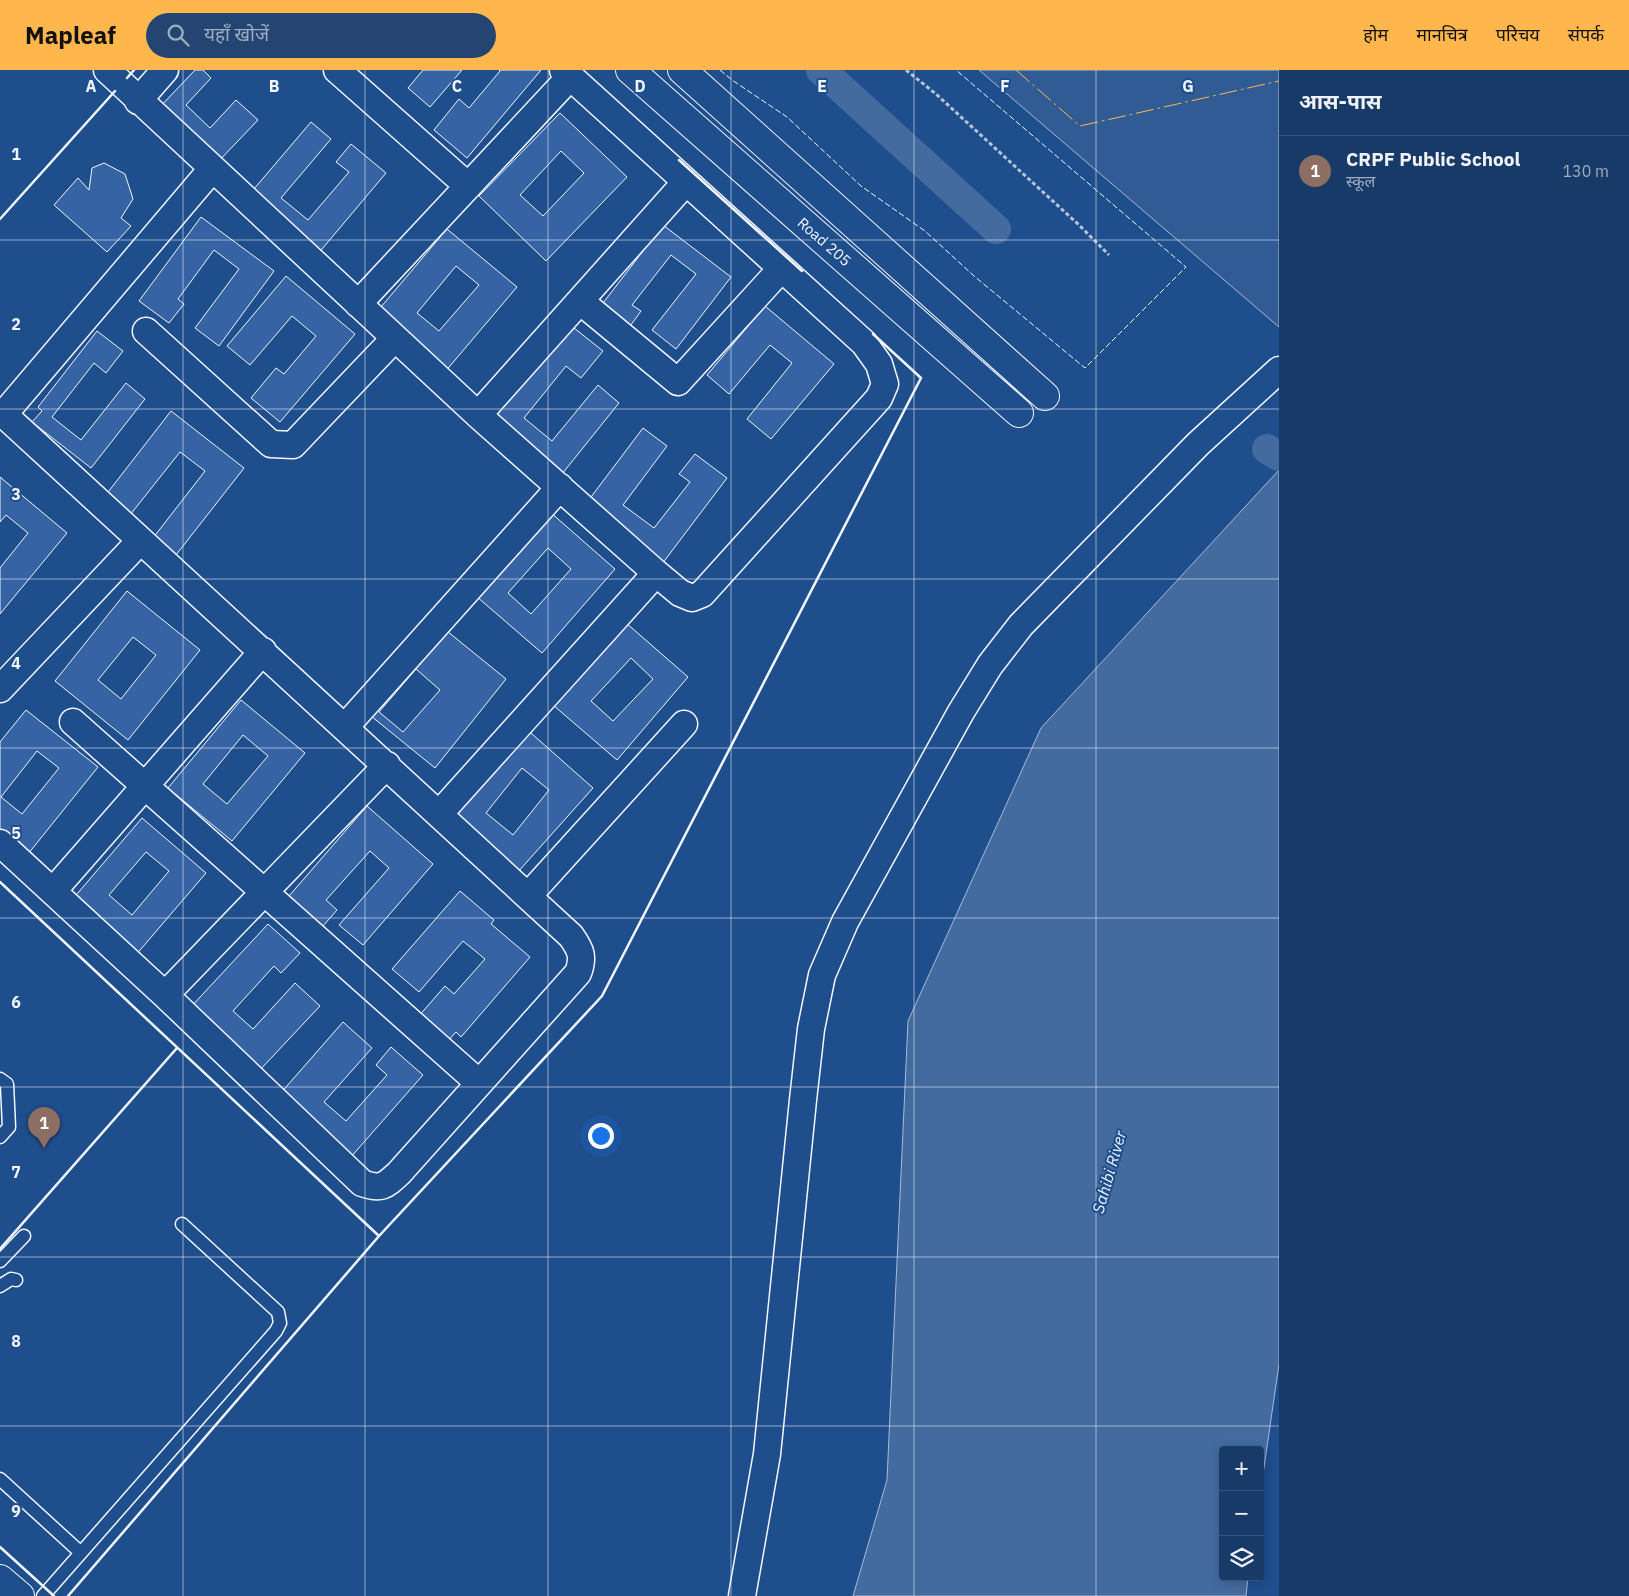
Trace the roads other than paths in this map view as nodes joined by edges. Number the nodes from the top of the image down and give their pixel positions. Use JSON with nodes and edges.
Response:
{"nodes":[{"id":1,"x":106,"y":70,"type":"edge"},
{"id":2,"x":165,"y":70,"type":"edge"},
{"id":3,"x":630,"y":70,"type":"edge"},
{"id":4,"x":682,"y":70,"type":"edge"},
{"id":5,"x":566,"y":74,"type":"edge"},
{"id":6,"x":352,"y":75,"type":"edge"},
{"id":7,"x":138,"y":101,"type":"junction"},
{"id":8,"x":212,"y":169,"type":"junction"},
{"id":9,"x":685,"y":183,"type":"junction"},
{"id":10,"x":468,"y":186,"type":"junction"},
{"id":11,"x":781,"y":269,"type":"junction"},
{"id":12,"x":580,"y":301,"type":"junction"},
{"id":13,"x":358,"y":304,"type":"junction"},
{"id":14,"x":146,"y":331,"type":"dead end"},
{"id":15,"x":395,"y":338,"type":"junction"},
{"id":16,"x":1279,"y":370,"type":"edge"},
{"id":17,"x":1045,"y":396,"type":"joint"},
{"id":18,"x":2,"y":413,"type":"edge"},
{"id":19,"x":1018,"y":413,"type":"joint"},
{"id":20,"x":478,"y":415,"type":"junction"},
{"id":21,"x":560,"y":488,"type":"junction"},
{"id":22,"x":140,"y":541,"type":"junction"},
{"id":23,"x":656,"y":573,"type":"junction"},
{"id":24,"x":264,"y":651,"type":"junction"},
{"id":25,"x":5,"y":673,"type":"edge"},
{"id":26,"x":73,"y":722,"type":"dead end"},
{"id":27,"x":684,"y":724,"type":"dead end"},
{"id":28,"x":346,"y":726,"type":"junction"},
{"id":29,"x":387,"y":765,"type":"junction"},
{"id":30,"x":145,"y":786,"type":"junction"},
{"id":31,"x":440,"y":813,"type":"junction"},
{"id":32,"x":0,"y":843,"type":"edge"},
{"id":33,"x":54,"y":891,"type":"junction"},
{"id":34,"x":264,"y":892,"type":"junction"},
{"id":35,"x":528,"y":896,"type":"junction"},
{"id":36,"x":164,"y":995,"type":"junction"},
{"id":37,"x":0,"y":1079,"type":"edge"},
{"id":38,"x":479,"y":1084,"type":"junction"},
{"id":39,"x":0,"y":1138,"type":"edge"},
{"id":40,"x":182,"y":1224,"type":"dead end"},
{"id":41,"x":24,"y":1236,"type":"dead end"},
{"id":42,"x":0,"y":1261,"type":"edge"},
{"id":43,"x":16,"y":1280,"type":"dead end"},
{"id":44,"x":0,"y":1286,"type":"edge"},
{"id":45,"x":0,"y":1479,"type":"edge"},
{"id":46,"x":81,"y":1553,"type":"junction"},
{"id":47,"x":0,"y":1579,"type":"edge"},
{"id":48,"x":20,"y":1596,"type":"edge"},
{"id":49,"x":43,"y":1596,"type":"edge"},
{"id":50,"x":742,"y":1596,"type":"edge"}],
"edges":[{"from":1,"to":7,"type":"street"},
{"from":2,"to":7,"type":"street"},
{"from":3,"to":19,"type":"street","name":"Road 205"},
{"from":4,"to":17,"type":"street"},
{"from":5,"to":9,"type":"street"},
{"from":5,"to":10,"type":"street"},
{"from":6,"to":10,"type":"street"},
{"from":7,"to":8,"type":"street"},
{"from":8,"to":13,"type":"street"},
{"from":8,"to":18,"type":"street"},
{"from":9,"to":11,"type":"street"},
{"from":9,"to":12,"type":"street"},
{"from":10,"to":13,"type":"street"},
{"from":11,"to":12,"type":"street"},
{"from":11,"to":23,"type":"street"},
{"from":12,"to":20,"type":"street"},
{"from":13,"to":15,"type":"street"},
{"from":14,"to":15,"type":"street"},
{"from":15,"to":20,"type":"street"},
{"from":16,"to":50,"type":"street"},
{"from":17,"to":19,"type":"street"},
{"from":18,"to":22,"type":"street"},
{"from":20,"to":21,"type":"street"},
{"from":21,"to":23,"type":"street"},
{"from":21,"to":28,"type":"street"},
{"from":22,"to":24,"type":"street"},
{"from":22,"to":25,"type":"street"},
{"from":23,"to":31,"type":"street"},
{"from":24,"to":28,"type":"street"},
{"from":24,"to":30,"type":"street"},
{"from":26,"to":30,"type":"street"},
{"from":27,"to":35,"type":"street"},
{"from":28,"to":29,"type":"street"},
{"from":29,"to":31,"type":"street"},
{"from":29,"to":34,"type":"street"},
{"from":30,"to":33,"type":"street"},
{"from":30,"to":34,"type":"street"},
{"from":31,"to":35,"type":"street"},
{"from":32,"to":33,"type":"street"},
{"from":33,"to":36,"type":"street"},
{"from":34,"to":36,"type":"street"},
{"from":34,"to":38,"type":"street"},
{"from":35,"to":38,"type":"street"},
{"from":36,"to":38,"type":"street"},
{"from":37,"to":39,"type":"lane"},
{"from":40,"to":46,"type":"lane"},
{"from":41,"to":42,"type":"lane"},
{"from":43,"to":44,"type":"lane"},
{"from":45,"to":46,"type":"lane"},
{"from":46,"to":49,"type":"lane"},
{"from":47,"to":48,"type":"street"}]}
